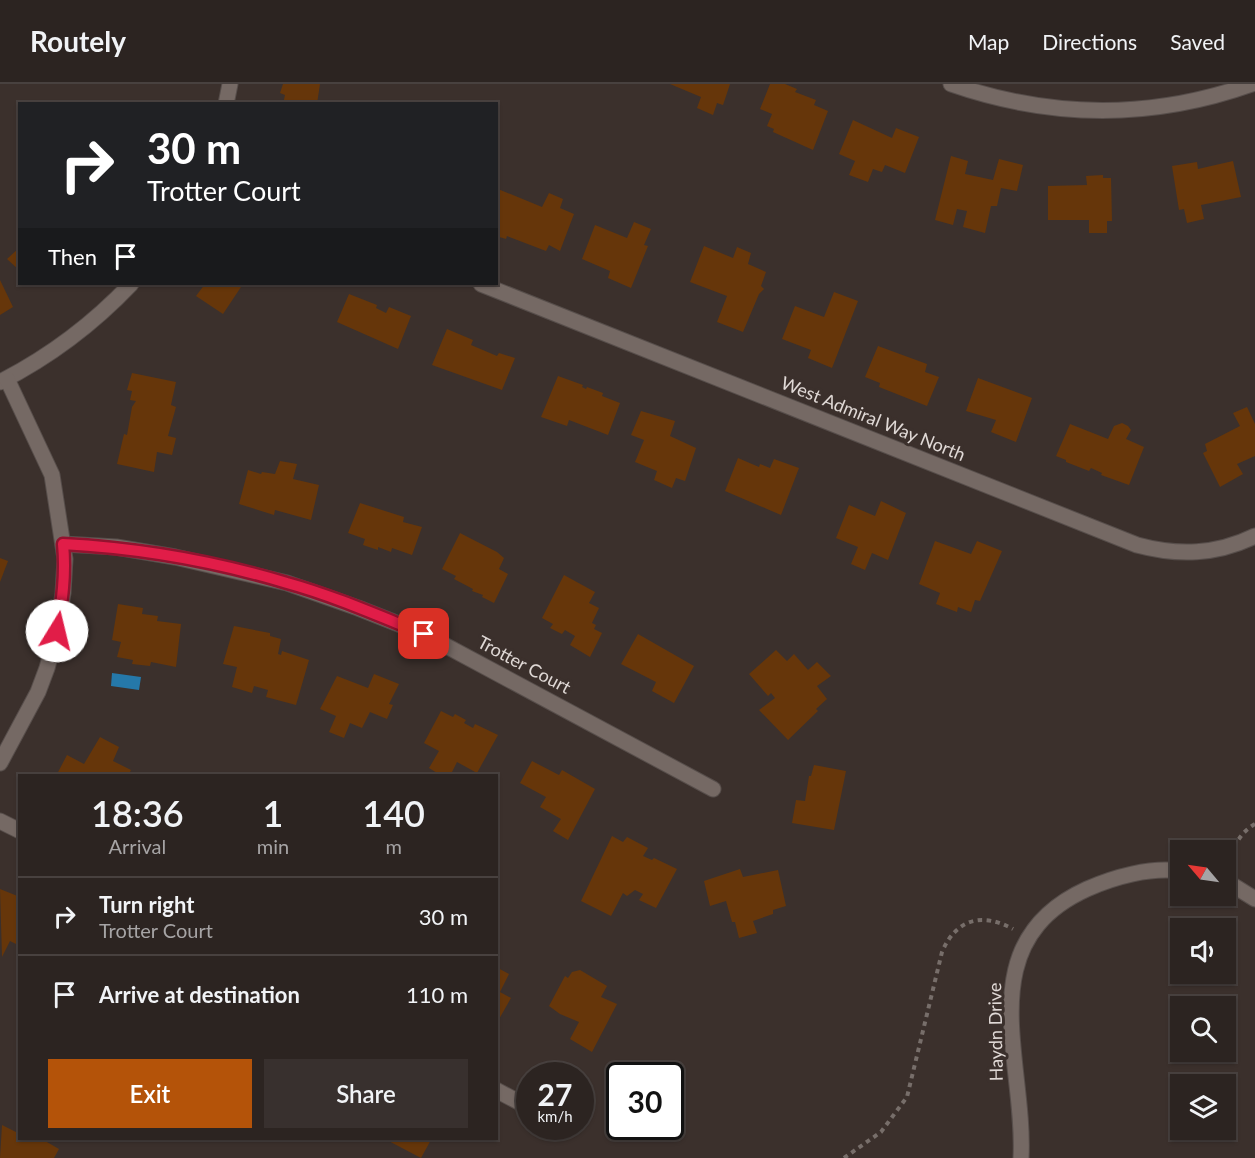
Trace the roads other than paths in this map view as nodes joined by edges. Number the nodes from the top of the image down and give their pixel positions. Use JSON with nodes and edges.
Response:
{"nodes":[{"id":1,"x":230,"y":84,"type":"edge"},
{"id":2,"x":951,"y":84,"type":"edge"},
{"id":3,"x":1252,"y":84,"type":"edge"},
{"id":4,"x":226,"y":102,"type":"edge"},
{"id":5,"x":130,"y":285,"type":"edge"},
{"id":6,"x":485,"y":285,"type":"edge"},
{"id":7,"x":3,"y":381,"type":"edge"},
{"id":8,"x":1255,"y":536,"type":"edge"},
{"id":9,"x":63,"y":544,"type":"junction"},
{"id":10,"x":0,"y":763,"type":"edge"},
{"id":11,"x":713,"y":789,"type":"dead end"},
{"id":12,"x":0,"y":821,"type":"edge"},
{"id":13,"x":18,"y":830,"type":"edge"},
{"id":14,"x":1170,"y":871,"type":"edge"},
{"id":15,"x":1236,"y":887,"type":"edge"},
{"id":16,"x":1255,"y":899,"type":"edge"},
{"id":17,"x":498,"y":1091,"type":"edge"},
{"id":18,"x":516,"y":1101,"type":"edge"},
{"id":19,"x":1021,"y":1158,"type":"edge"}],
"edges":[{"from":1,"to":4,"type":"street"},
{"from":2,"to":3,"type":"street"},
{"from":5,"to":7,"type":"street"},
{"from":6,"to":8,"type":"street","name":"West Admiral Way North"},
{"from":7,"to":9,"type":"street"},
{"from":9,"to":10,"type":"street"},
{"from":9,"to":11,"type":"street","name":"Trotter Court"},
{"from":12,"to":13,"type":"street"},
{"from":14,"to":19,"type":"street","name":"Haydn Drive"},
{"from":15,"to":16,"type":"street"},
{"from":17,"to":18,"type":"street"}]}
